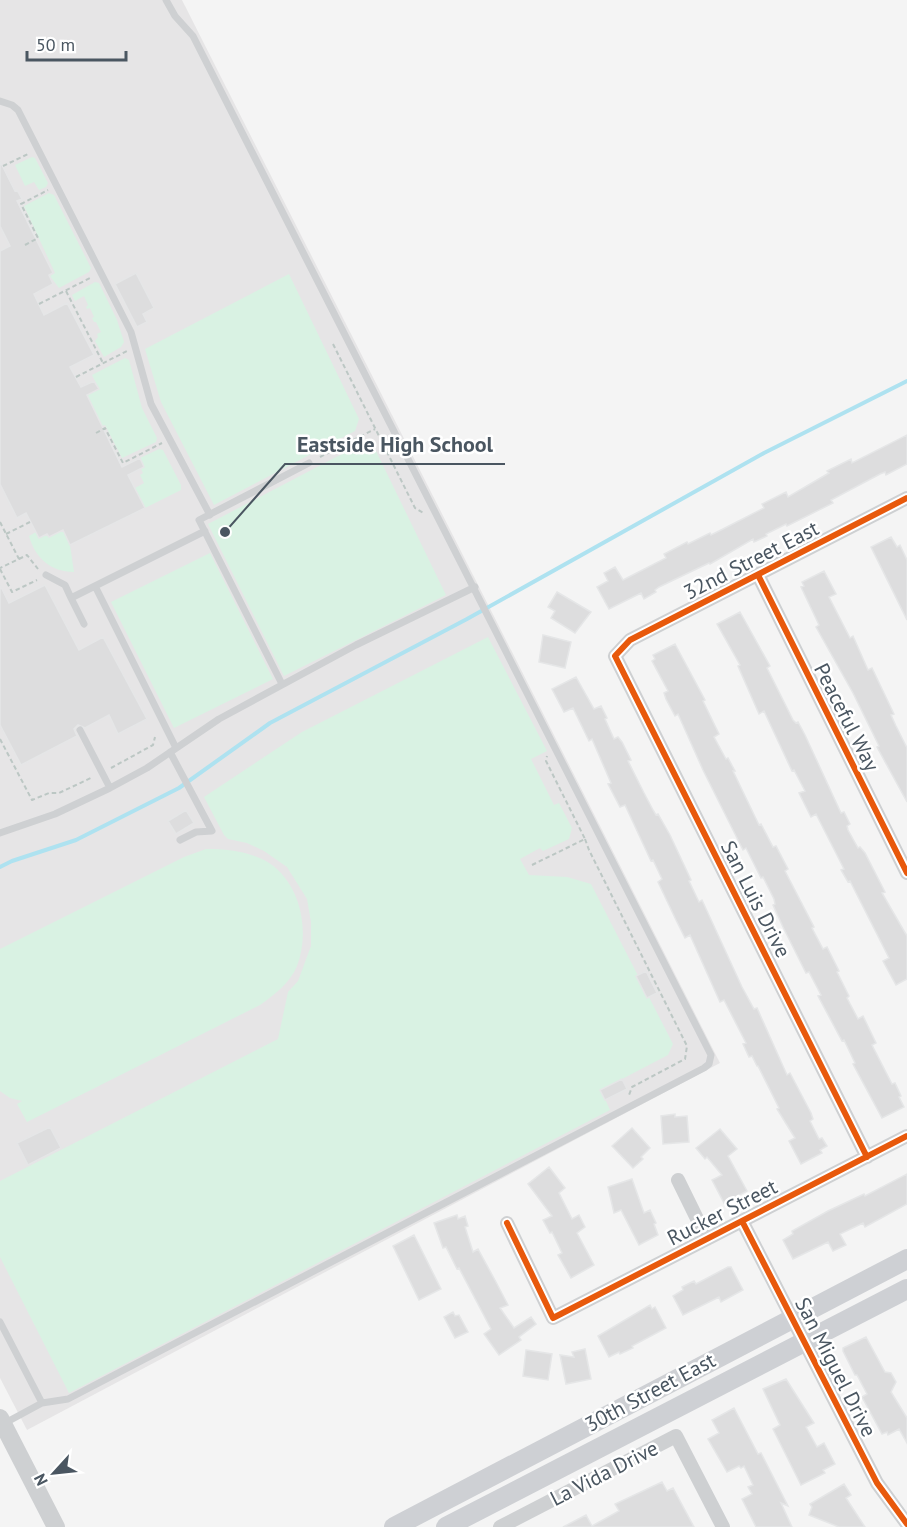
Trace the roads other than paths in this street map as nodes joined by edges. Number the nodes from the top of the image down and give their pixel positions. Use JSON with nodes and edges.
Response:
{"nodes":[{"id":1,"x":166,"y":0,"type":"edge"},
{"id":2,"x":0,"y":101,"type":"edge"},
{"id":3,"x":309,"y":464,"type":"dead end"},
{"id":4,"x":907,"y":498,"type":"edge"},
{"id":5,"x":210,"y":515,"type":"junction"},
{"id":6,"x":205,"y":531,"type":"junction"},
{"id":7,"x":46,"y":575,"type":"road end"},
{"id":8,"x":758,"y":575,"type":"junction"},
{"id":9,"x":95,"y":586,"type":"junction"},
{"id":10,"x":475,"y":587,"type":"junction"},
{"id":11,"x":71,"y":598,"type":"junction"},
{"id":12,"x":84,"y":624,"type":"dead end"},
{"id":13,"x":615,"y":656,"type":"joint"},
{"id":14,"x":282,"y":684,"type":"junction"},
{"id":15,"x":80,"y":730,"type":"dead end"},
{"id":16,"x":173,"y":750,"type":"junction"},
{"id":17,"x":110,"y":788,"type":"junction"},
{"id":18,"x":0,"y":833,"type":"edge"},
{"id":19,"x":180,"y":840,"type":"dead end"},
{"id":20,"x":907,"y":873,"type":"edge"},
{"id":21,"x":907,"y":1136,"type":"edge"},
{"id":22,"x":867,"y":1157,"type":"junction"},
{"id":23,"x":678,"y":1180,"type":"dead end"},
{"id":24,"x":742,"y":1221,"type":"junction"},
{"id":25,"x":507,"y":1223,"type":"dead end"},
{"id":26,"x":707,"y":1239,"type":"junction"},
{"id":27,"x":907,"y":1259,"type":"edge"},
{"id":28,"x":907,"y":1289,"type":"edge"},
{"id":29,"x":792,"y":1318,"type":"junction"},
{"id":30,"x":0,"y":1322,"type":"edge"},
{"id":31,"x":804,"y":1342,"type":"junction"},
{"id":32,"x":42,"y":1403,"type":"junction"},
{"id":33,"x":2,"y":1421,"type":"edge"},
{"id":34,"x":907,"y":1524,"type":"edge"},
{"id":35,"x":56,"y":1527,"type":"edge"},
{"id":36,"x":394,"y":1527,"type":"edge"},
{"id":37,"x":446,"y":1527,"type":"edge"},
{"id":38,"x":500,"y":1527,"type":"edge"},
{"id":39,"x":723,"y":1527,"type":"edge"}],
"edges":[{"from":1,"to":10,"type":"lane"},
{"from":2,"to":5,"type":"lane"},
{"from":3,"to":5,"type":"lane"},
{"from":4,"to":8,"type":"street","name":"32nd Street East"},
{"from":5,"to":6,"type":"lane"},
{"from":6,"to":9,"type":"lane"},
{"from":6,"to":14,"type":"lane"},
{"from":7,"to":11,"type":"lane"},
{"from":8,"to":13,"type":"street","name":"32nd Street East"},
{"from":8,"to":20,"type":"street","name":"Peaceful Way"},
{"from":9,"to":11,"type":"lane"},
{"from":9,"to":16,"type":"lane"},
{"from":10,"to":14,"type":"lane"},
{"from":10,"to":32,"type":"lane"},
{"from":11,"to":12,"type":"lane"},
{"from":13,"to":22,"type":"street","name":"San Luis Drive"},
{"from":14,"to":16,"type":"lane"},
{"from":15,"to":17,"type":"lane"},
{"from":16,"to":17,"type":"lane"},
{"from":16,"to":19,"type":"lane"},
{"from":17,"to":18,"type":"lane"},
{"from":21,"to":22,"type":"street","name":"Rucker Street"},
{"from":22,"to":24,"type":"street","name":"Rucker Street"},
{"from":23,"to":26,"type":"street"},
{"from":24,"to":26,"type":"street","name":"Rucker Street"},
{"from":24,"to":29,"type":"street","name":"San Miguel Drive"},
{"from":25,"to":26,"type":"street","name":"Rucker Street"},
{"from":27,"to":29,"type":"main road","name":"30th Street East"},
{"from":28,"to":31,"type":"main road","name":"30th Street East"},
{"from":29,"to":31,"type":"street","name":"San Miguel Drive"},
{"from":29,"to":36,"type":"main road","name":"30th Street East"},
{"from":30,"to":32,"type":"lane"},
{"from":31,"to":34,"type":"street","name":"San Miguel Drive"},
{"from":31,"to":37,"type":"main road","name":"30th Street East"},
{"from":32,"to":33,"type":"lane"},
{"from":33,"to":35,"type":"street"},
{"from":38,"to":39,"type":"street","name":"La Vida Drive"}]}
